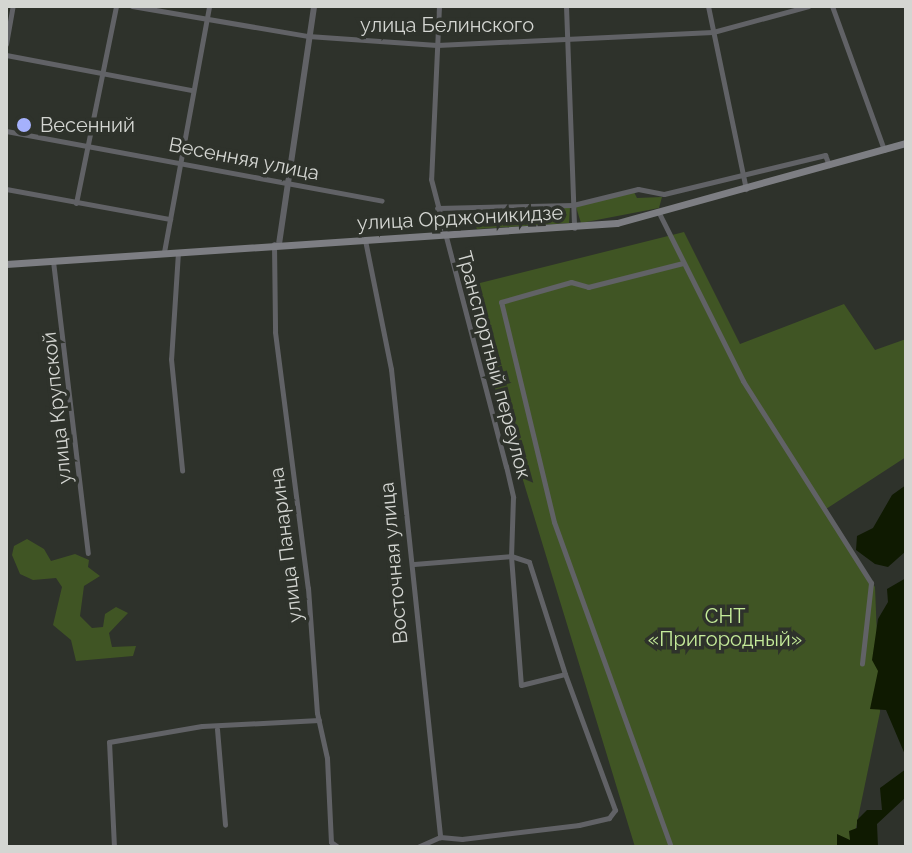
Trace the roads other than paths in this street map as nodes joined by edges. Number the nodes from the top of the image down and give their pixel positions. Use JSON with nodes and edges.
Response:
{"nodes":[{"id":1,"x":13,"y":6,"type":"edge"},
{"id":2,"x":116,"y":6,"type":"edge"},
{"id":3,"x":132,"y":6,"type":"edge"},
{"id":4,"x":209,"y":6,"type":"edge"},
{"id":5,"x":314,"y":6,"type":"edge"},
{"id":6,"x":439,"y":6,"type":"edge"},
{"id":7,"x":566,"y":6,"type":"edge"},
{"id":8,"x":708,"y":6,"type":"edge"},
{"id":9,"x":809,"y":6,"type":"edge"},
{"id":10,"x":832,"y":6,"type":"edge"},
{"id":11,"x":207,"y":20,"type":"junction"},
{"id":12,"x":713,"y":32,"type":"junction"},
{"id":13,"x":308,"y":36,"type":"junction"},
{"id":14,"x":568,"y":38,"type":"junction"},
{"id":15,"x":6,"y":44,"type":"edge"},
{"id":16,"x":437,"y":45,"type":"junction"},
{"id":17,"x":6,"y":55,"type":"edge"},
{"id":18,"x":102,"y":74,"type":"junction"},
{"id":19,"x":192,"y":90,"type":"junction"},
{"id":20,"x":6,"y":131,"type":"edge"},
{"id":21,"x":906,"y":143,"type":"edge"},
{"id":22,"x":87,"y":145,"type":"junction"},
{"id":23,"x":884,"y":150,"type":"junction"},
{"id":24,"x":179,"y":163,"type":"junction"},
{"id":25,"x":829,"y":166,"type":"junction"},
{"id":26,"x":742,"y":171,"type":"junction"},
{"id":27,"x":284,"y":183,"type":"junction"},
{"id":28,"x":6,"y":189,"type":"edge"},
{"id":29,"x":746,"y":191,"type":"junction"},
{"id":30,"x":382,"y":201,"type":"dead end"},
{"id":31,"x":76,"y":203,"type":"junction"},
{"id":32,"x":573,"y":205,"type":"junction"},
{"id":33,"x":437,"y":208,"type":"junction"},
{"id":34,"x":659,"y":213,"type":"junction"},
{"id":35,"x":170,"y":219,"type":"junction"},
{"id":36,"x":574,"y":228,"type":"junction"},
{"id":37,"x":443,"y":236,"type":"junction"},
{"id":38,"x":365,"y":240,"type":"junction"},
{"id":39,"x":277,"y":244,"type":"junction"},
{"id":40,"x":178,"y":251,"type":"junction"},
{"id":41,"x":164,"y":252,"type":"junction"},
{"id":42,"x":53,"y":261,"type":"junction"},
{"id":43,"x":683,"y":263,"type":"junction"},
{"id":44,"x":6,"y":264,"type":"edge"},
{"id":45,"x":182,"y":470,"type":"dead end"},
{"id":46,"x":88,"y":553,"type":"dead end"},
{"id":47,"x":511,"y":556,"type":"junction"},
{"id":48,"x":414,"y":564,"type":"junction"},
{"id":49,"x":862,"y":663,"type":"dead end"},
{"id":50,"x":565,"y":674,"type":"junction"},
{"id":51,"x":319,"y":720,"type":"junction"},
{"id":52,"x":217,"y":729,"type":"junction"},
{"id":53,"x":225,"y":825,"type":"dead end"},
{"id":54,"x":440,"y":837,"type":"junction"},
{"id":55,"x":114,"y":847,"type":"edge"},
{"id":56,"x":338,"y":847,"type":"edge"},
{"id":57,"x":418,"y":847,"type":"edge"},
{"id":58,"x":671,"y":847,"type":"edge"}],
"edges":[{"from":1,"to":15,"type":"street"},
{"from":2,"to":18,"type":"street"},
{"from":3,"to":11,"type":"street","name":"улица Белинского"},
{"from":4,"to":11,"type":"street"},
{"from":5,"to":13,"type":"street","name":"улица Панарина"},
{"from":6,"to":16,"type":"street"},
{"from":7,"to":14,"type":"street"},
{"from":8,"to":12,"type":"street"},
{"from":9,"to":12,"type":"street","name":"улица Белинского"},
{"from":10,"to":23,"type":"street"},
{"from":11,"to":13,"type":"street","name":"улица Белинского"},
{"from":11,"to":19,"type":"street"},
{"from":12,"to":14,"type":"street","name":"улица Белинского"},
{"from":12,"to":26,"type":"street"},
{"from":13,"to":16,"type":"street","name":"улица Белинского"},
{"from":13,"to":27,"type":"street","name":"улица Панарина"},
{"from":14,"to":16,"type":"street","name":"улица Белинского"},
{"from":14,"to":32,"type":"street"},
{"from":16,"to":33,"type":"street"},
{"from":17,"to":18,"type":"street"},
{"from":18,"to":19,"type":"street"},
{"from":18,"to":22,"type":"street"},
{"from":19,"to":24,"type":"street"},
{"from":20,"to":22,"type":"street","name":"Весенняя улица"},
{"from":21,"to":23,"type":"main road","name":"улица Орджоникидзе"},
{"from":22,"to":24,"type":"street","name":"Весенняя улица"},
{"from":22,"to":31,"type":"street"},
{"from":23,"to":25,"type":"main road","name":"улица Орджоникидзе"},
{"from":24,"to":27,"type":"street","name":"Весенняя улица"},
{"from":24,"to":35,"type":"street"},
{"from":25,"to":26,"type":"street"},
{"from":25,"to":29,"type":"main road","name":"улица Орджоникидзе"},
{"from":26,"to":29,"type":"street"},
{"from":26,"to":32,"type":"street"},
{"from":27,"to":30,"type":"street","name":"Весенняя улица"},
{"from":27,"to":39,"type":"street","name":"улица Панарина"},
{"from":28,"to":31,"type":"street"},
{"from":29,"to":34,"type":"main road","name":"улица Орджоникидзе"},
{"from":31,"to":35,"type":"street"},
{"from":32,"to":33,"type":"street"},
{"from":32,"to":36,"type":"street"},
{"from":33,"to":37,"type":"street"},
{"from":34,"to":36,"type":"main road","name":"улица Орджоникидзе"},
{"from":34,"to":43,"type":"street"},
{"from":35,"to":41,"type":"street"},
{"from":36,"to":37,"type":"main road","name":"улица Орджоникидзе"},
{"from":37,"to":38,"type":"main road","name":"улица Орджоникидзе"},
{"from":37,"to":47,"type":"street","name":"Транспортный переулок"},
{"from":38,"to":39,"type":"main road","name":"улица Орджоникидзе"},
{"from":38,"to":48,"type":"street","name":"Восточная улица"},
{"from":39,"to":40,"type":"main road","name":"улица Орджоникидзе"},
{"from":39,"to":51,"type":"street","name":"улица Панарина"},
{"from":40,"to":41,"type":"main road","name":"улица Орджоникидзе"},
{"from":40,"to":45,"type":"street"},
{"from":41,"to":42,"type":"main road","name":"улица Орджоникидзе"},
{"from":42,"to":44,"type":"main road","name":"улица Орджоникидзе"},
{"from":42,"to":46,"type":"street","name":"улица Крупской"},
{"from":43,"to":49,"type":"street"},
{"from":43,"to":58,"type":"street"},
{"from":47,"to":48,"type":"street"},
{"from":47,"to":50,"type":"street"},
{"from":47,"to":50,"type":"street","name":"Транспортный переулок"},
{"from":48,"to":54,"type":"street","name":"Восточная улица"},
{"from":50,"to":54,"type":"street"},
{"from":51,"to":52,"type":"street"},
{"from":51,"to":56,"type":"street","name":"улица Панарина"},
{"from":52,"to":53,"type":"street"},
{"from":52,"to":55,"type":"street"},
{"from":54,"to":57,"type":"street"}]}
